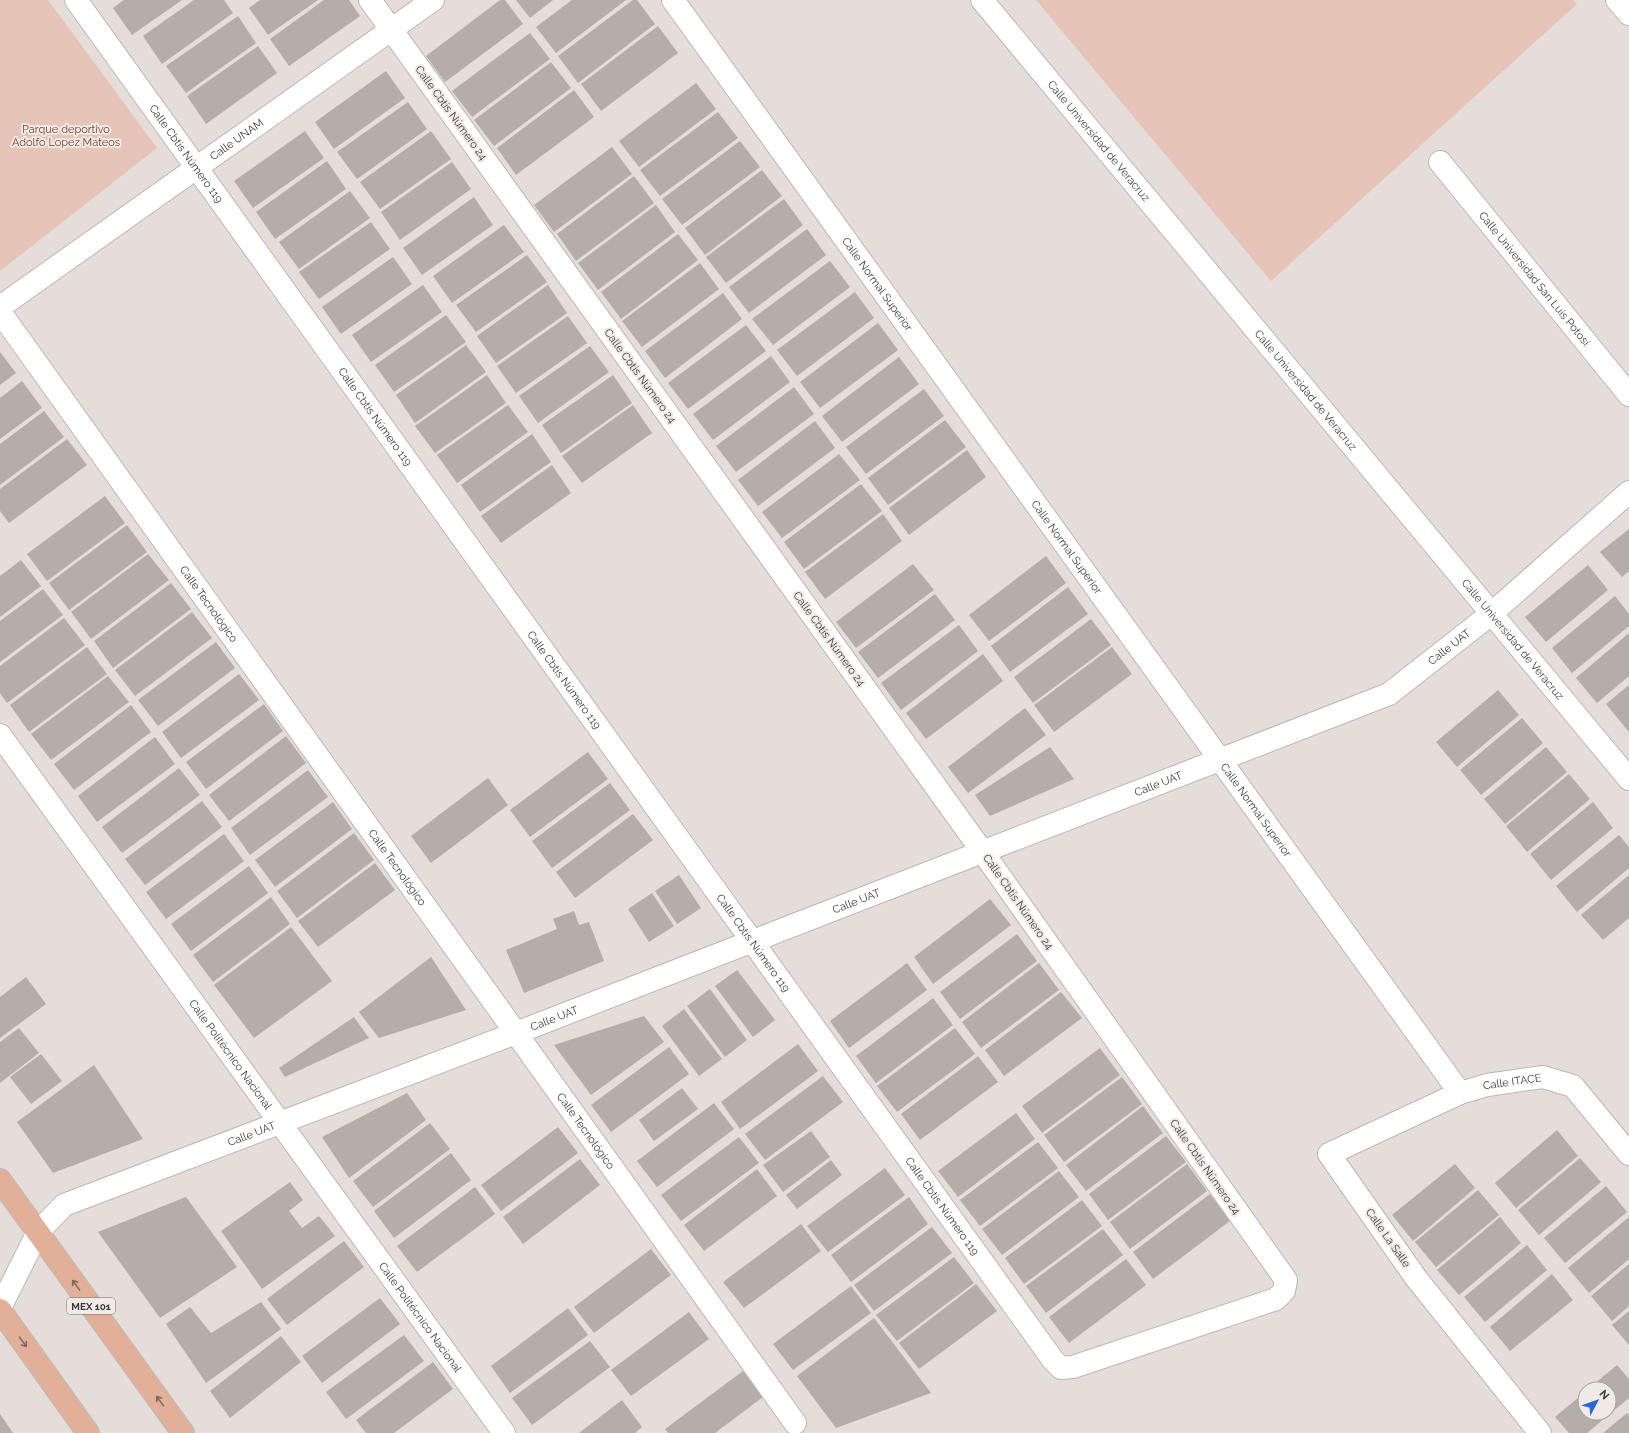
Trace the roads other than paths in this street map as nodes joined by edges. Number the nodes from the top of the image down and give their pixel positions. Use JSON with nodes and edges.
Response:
{"nodes":[{"id":1,"x":76,"y":0,"type":"edge"},
{"id":2,"x":370,"y":0,"type":"edge"},
{"id":3,"x":433,"y":0,"type":"edge"},
{"id":4,"x":673,"y":0,"type":"edge"},
{"id":5,"x":982,"y":0,"type":"edge"},
{"id":6,"x":1617,"y":0,"type":"edge"},
{"id":7,"x":1629,"y":14,"type":"edge"},
{"id":8,"x":392,"y":31,"type":"junction"},
{"id":9,"x":1440,"y":162,"type":"dead end"},
{"id":10,"x":197,"y":168,"type":"junction"},
{"id":11,"x":0,"y":307,"type":"edge"},
{"id":12,"x":0,"y":312,"type":"edge"},
{"id":13,"x":1629,"y":395,"type":"edge"},
{"id":14,"x":1629,"y":492,"type":"edge"},
{"id":15,"x":1491,"y":614,"type":"junction"},
{"id":16,"x":0,"y":735,"type":"edge"},
{"id":17,"x":1220,"y":759,"type":"junction"},
{"id":18,"x":1629,"y":780,"type":"edge"},
{"id":19,"x":982,"y":851,"type":"junction"},
{"id":20,"x":753,"y":941,"type":"junction"},
{"id":21,"x":516,"y":1033,"type":"junction"},
{"id":22,"x":1460,"y":1093,"type":"junction"},
{"id":23,"x":279,"y":1122,"type":"junction"},
{"id":24,"x":1629,"y":1154,"type":"edge"},
{"id":25,"x":0,"y":1180,"type":"edge"},
{"id":26,"x":38,"y":1232,"type":"junction"},
{"id":27,"x":0,"y":1309,"type":"edge"},
{"id":28,"x":1053,"y":1360,"type":"joint"},
{"id":29,"x":795,"y":1423,"type":"dead end"},
{"id":30,"x":88,"y":1433,"type":"edge"},
{"id":31,"x":183,"y":1433,"type":"edge"},
{"id":32,"x":504,"y":1433,"type":"edge"},
{"id":33,"x":1540,"y":1433,"type":"edge"}],
"edges":[{"from":1,"to":10,"type":"street","name":"Calle Cbtis Número 119"},
{"from":2,"to":8,"type":"street","name":"Calle Cbtis Número 24"},
{"from":3,"to":8,"type":"street","name":"Calle UNAM"},
{"from":4,"to":17,"type":"street","name":"Calle Normal Superior"},
{"from":5,"to":15,"type":"street","name":"Calle Universidad de Veracruz"},
{"from":6,"to":7,"type":"street"},
{"from":8,"to":10,"type":"street","name":"Calle UNAM"},
{"from":8,"to":19,"type":"street","name":"Calle Cbtis Número 24"},
{"from":9,"to":13,"type":"street","name":"Calle Universidad San Luis Potosí"},
{"from":10,"to":11,"type":"street","name":"Calle UNAM"},
{"from":10,"to":20,"type":"street","name":"Calle Cbtis Número 119"},
{"from":12,"to":21,"type":"street","name":"Calle Tecnológico"},
{"from":14,"to":15,"type":"street","name":"Calle UAT"},
{"from":15,"to":17,"type":"street","name":"Calle UAT"},
{"from":15,"to":18,"type":"street","name":"Calle Universidad de Veracruz"},
{"from":16,"to":23,"type":"street","name":"Calle Politécnico Nacional"},
{"from":17,"to":19,"type":"street","name":"Calle UAT"},
{"from":17,"to":22,"type":"street","name":"Calle Normal Superior"},
{"from":19,"to":20,"type":"street","name":"Calle UAT"},
{"from":19,"to":28,"type":"street","name":"Calle Cbtis Número 24"},
{"from":20,"to":21,"type":"street","name":"Calle UAT"},
{"from":20,"to":28,"type":"street","name":"Calle Cbtis Número 119"},
{"from":21,"to":23,"type":"street","name":"Calle UAT"},
{"from":21,"to":29,"type":"street","name":"Calle Tecnológico"},
{"from":22,"to":24,"type":"street","name":"Calle ITACE"},
{"from":22,"to":33,"type":"street","name":"Calle La Salle"},
{"from":23,"to":26,"type":"street","name":"Calle UAT"},
{"from":23,"to":32,"type":"street","name":"Calle Politécnico Nacional"},
{"from":25,"to":26,"type":"main road","number":"MEX 101"},
{"from":26,"to":27,"type":"street","name":"Calle UAT"},
{"from":31,"to":26,"type":"main road","number":"MEX 101","one_way":true},
{"from":27,"to":30,"type":"main road","one_way":true}]}
